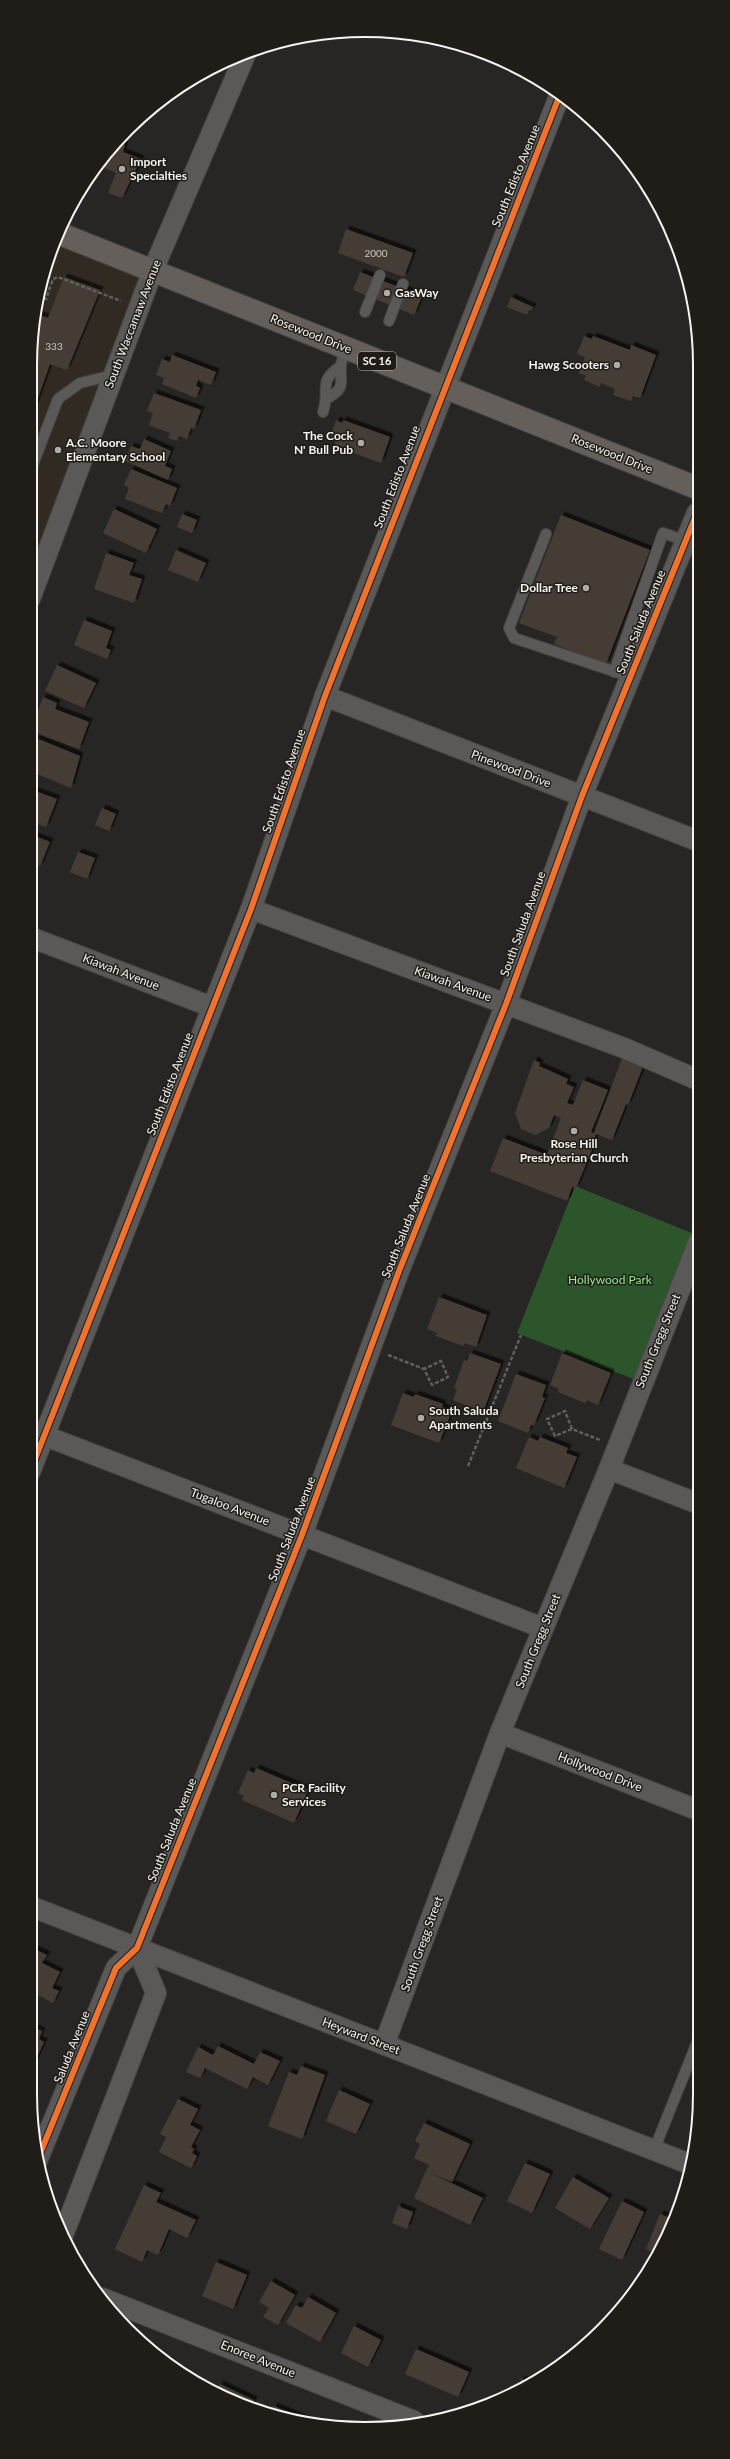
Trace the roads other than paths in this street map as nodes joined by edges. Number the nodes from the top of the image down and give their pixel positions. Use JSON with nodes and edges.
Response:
{"nodes":[{"id":1,"x":243,"y":61,"type":"edge"},
{"id":2,"x":558,"y":100,"type":"edge"},
{"id":3,"x":64,"y":235,"type":"edge"},
{"id":4,"x":153,"y":270,"type":"junction"},
{"id":5,"x":380,"y":275,"type":"dead end"},
{"id":6,"x":404,"y":284,"type":"dead end"},
{"id":7,"x":365,"y":312,"type":"dead end"},
{"id":8,"x":389,"y":321,"type":"dead end"},
{"id":9,"x":343,"y":357,"type":"junction"},
{"id":10,"x":113,"y":375,"type":"junction"},
{"id":11,"x":444,"y":387,"type":"junction"},
{"id":12,"x":328,"y":398,"type":"junction"},
{"id":13,"x":323,"y":412,"type":"dead end"},
{"id":14,"x":37,"y":454,"type":"edge"},
{"id":15,"x":693,"y":486,"type":"edge"},
{"id":16,"x":693,"y":524,"type":"edge"},
{"id":17,"x":546,"y":534,"type":"dead end"},
{"id":18,"x":37,"y":571,"type":"edge"},
{"id":19,"x":659,"y":577,"type":"junction"},
{"id":20,"x":630,"y":624,"type":"junction"},
{"id":21,"x":650,"y":631,"type":"junction"},
{"id":22,"x":622,"y":674,"type":"junction"},
{"id":23,"x":325,"y":696,"type":"junction"},
{"id":24,"x":582,"y":796,"type":"junction"},
{"id":25,"x":693,"y":839,"type":"edge"},
{"id":26,"x":251,"y":909,"type":"junction"},
{"id":27,"x":37,"y":940,"type":"edge"},
{"id":28,"x":506,"y":1004,"type":"junction"},
{"id":29,"x":212,"y":1007,"type":"junction"},
{"id":30,"x":693,"y":1078,"type":"edge"},
{"id":31,"x":693,"y":1256,"type":"edge"},
{"id":32,"x":37,"y":1432,"type":"edge"},
{"id":33,"x":609,"y":1469,"type":"junction"},
{"id":34,"x":693,"y":1502,"type":"edge"},
{"id":35,"x":302,"y":1535,"type":"junction"},
{"id":36,"x":543,"y":1628,"type":"junction"},
{"id":37,"x":500,"y":1733,"type":"junction"},
{"id":38,"x":693,"y":1808,"type":"edge"},
{"id":39,"x":37,"y":1909,"type":"edge"},
{"id":40,"x":137,"y":1948,"type":"junction"},
{"id":41,"x":384,"y":2045,"type":"junction"},
{"id":42,"x":693,"y":2052,"type":"edge"},
{"id":43,"x":42,"y":2149,"type":"edge"},
{"id":44,"x":654,"y":2150,"type":"junction"},
{"id":45,"x":686,"y":2163,"type":"edge"},
{"id":46,"x":66,"y":2229,"type":"edge"},
{"id":47,"x":111,"y":2302,"type":"edge"},
{"id":48,"x":409,"y":2419,"type":"edge"}],
"edges":[{"from":1,"to":4,"type":"street","name":"South Waccamaw Avenue"},
{"from":2,"to":11,"type":"street","name":"South Edisto Avenue"},
{"from":3,"to":4,"type":"main road","name":"Rosewood Drive","number":"SC 16"},
{"from":4,"to":9,"type":"main road","name":"Rosewood Drive","number":"SC 16"},
{"from":4,"to":10,"type":"street","name":"South Waccamaw Avenue"},
{"from":5,"to":7,"type":"lane"},
{"from":6,"to":8,"type":"lane"},
{"from":9,"to":11,"type":"main road","name":"Rosewood Drive","number":"SC 16"},
{"from":9,"to":12,"type":"lane"},
{"from":9,"to":12,"type":"lane"},
{"from":10,"to":14,"type":"lane"},
{"from":10,"to":18,"type":"street","name":"South Waccamaw Avenue"},
{"from":11,"to":15,"type":"main road","name":"Rosewood Drive","number":"SC 16"},
{"from":11,"to":23,"type":"street","name":"South Edisto Avenue"},
{"from":12,"to":13,"type":"lane"},
{"from":16,"to":19,"type":"street","name":"South Saluda Avenue"},
{"from":17,"to":22,"type":"lane"},
{"from":19,"to":20,"type":"lane"},
{"from":19,"to":21,"type":"street","name":"South Saluda Avenue"},
{"from":20,"to":21,"type":"lane"},
{"from":20,"to":22,"type":"lane"},
{"from":21,"to":22,"type":"street","name":"South Saluda Avenue"},
{"from":22,"to":24,"type":"street","name":"South Saluda Avenue"},
{"from":23,"to":24,"type":"street","name":"Pinewood Drive"},
{"from":23,"to":26,"type":"street","name":"South Edisto Avenue"},
{"from":24,"to":25,"type":"street","name":"Pinewood Drive"},
{"from":24,"to":28,"type":"street","name":"South Saluda Avenue"},
{"from":26,"to":28,"type":"street","name":"Kiawah Avenue"},
{"from":26,"to":29,"type":"street","name":"South Edisto Avenue"},
{"from":27,"to":29,"type":"street","name":"Kiawah Avenue"},
{"from":28,"to":30,"type":"street","name":"Kiawah Avenue"},
{"from":28,"to":35,"type":"street","name":"South Saluda Avenue"},
{"from":29,"to":32,"type":"street","name":"South Edisto Avenue"},
{"from":31,"to":33,"type":"street","name":"South Gregg Street"},
{"from":32,"to":35,"type":"street","name":"Tugaloo Avenue"},
{"from":33,"to":34,"type":"street"},
{"from":33,"to":36,"type":"street","name":"South Gregg Street"},
{"from":35,"to":36,"type":"street","name":"Tugaloo Avenue"},
{"from":35,"to":40,"type":"street","name":"South Saluda Avenue"},
{"from":36,"to":37,"type":"street","name":"South Gregg Street"},
{"from":37,"to":38,"type":"street","name":"Hollywood Drive"},
{"from":37,"to":41,"type":"street","name":"South Gregg Street"},
{"from":39,"to":40,"type":"street","name":"Heyward Street"},
{"from":40,"to":41,"type":"street","name":"Heyward Street"},
{"from":40,"to":43,"type":"street","name":"Saluda Avenue"},
{"from":40,"to":46,"type":"street"},
{"from":41,"to":44,"type":"street","name":"Heyward Street"},
{"from":42,"to":44,"type":"lane"},
{"from":44,"to":45,"type":"street","name":"Heyward Street"},
{"from":47,"to":48,"type":"street","name":"Enoree Avenue"}]}
